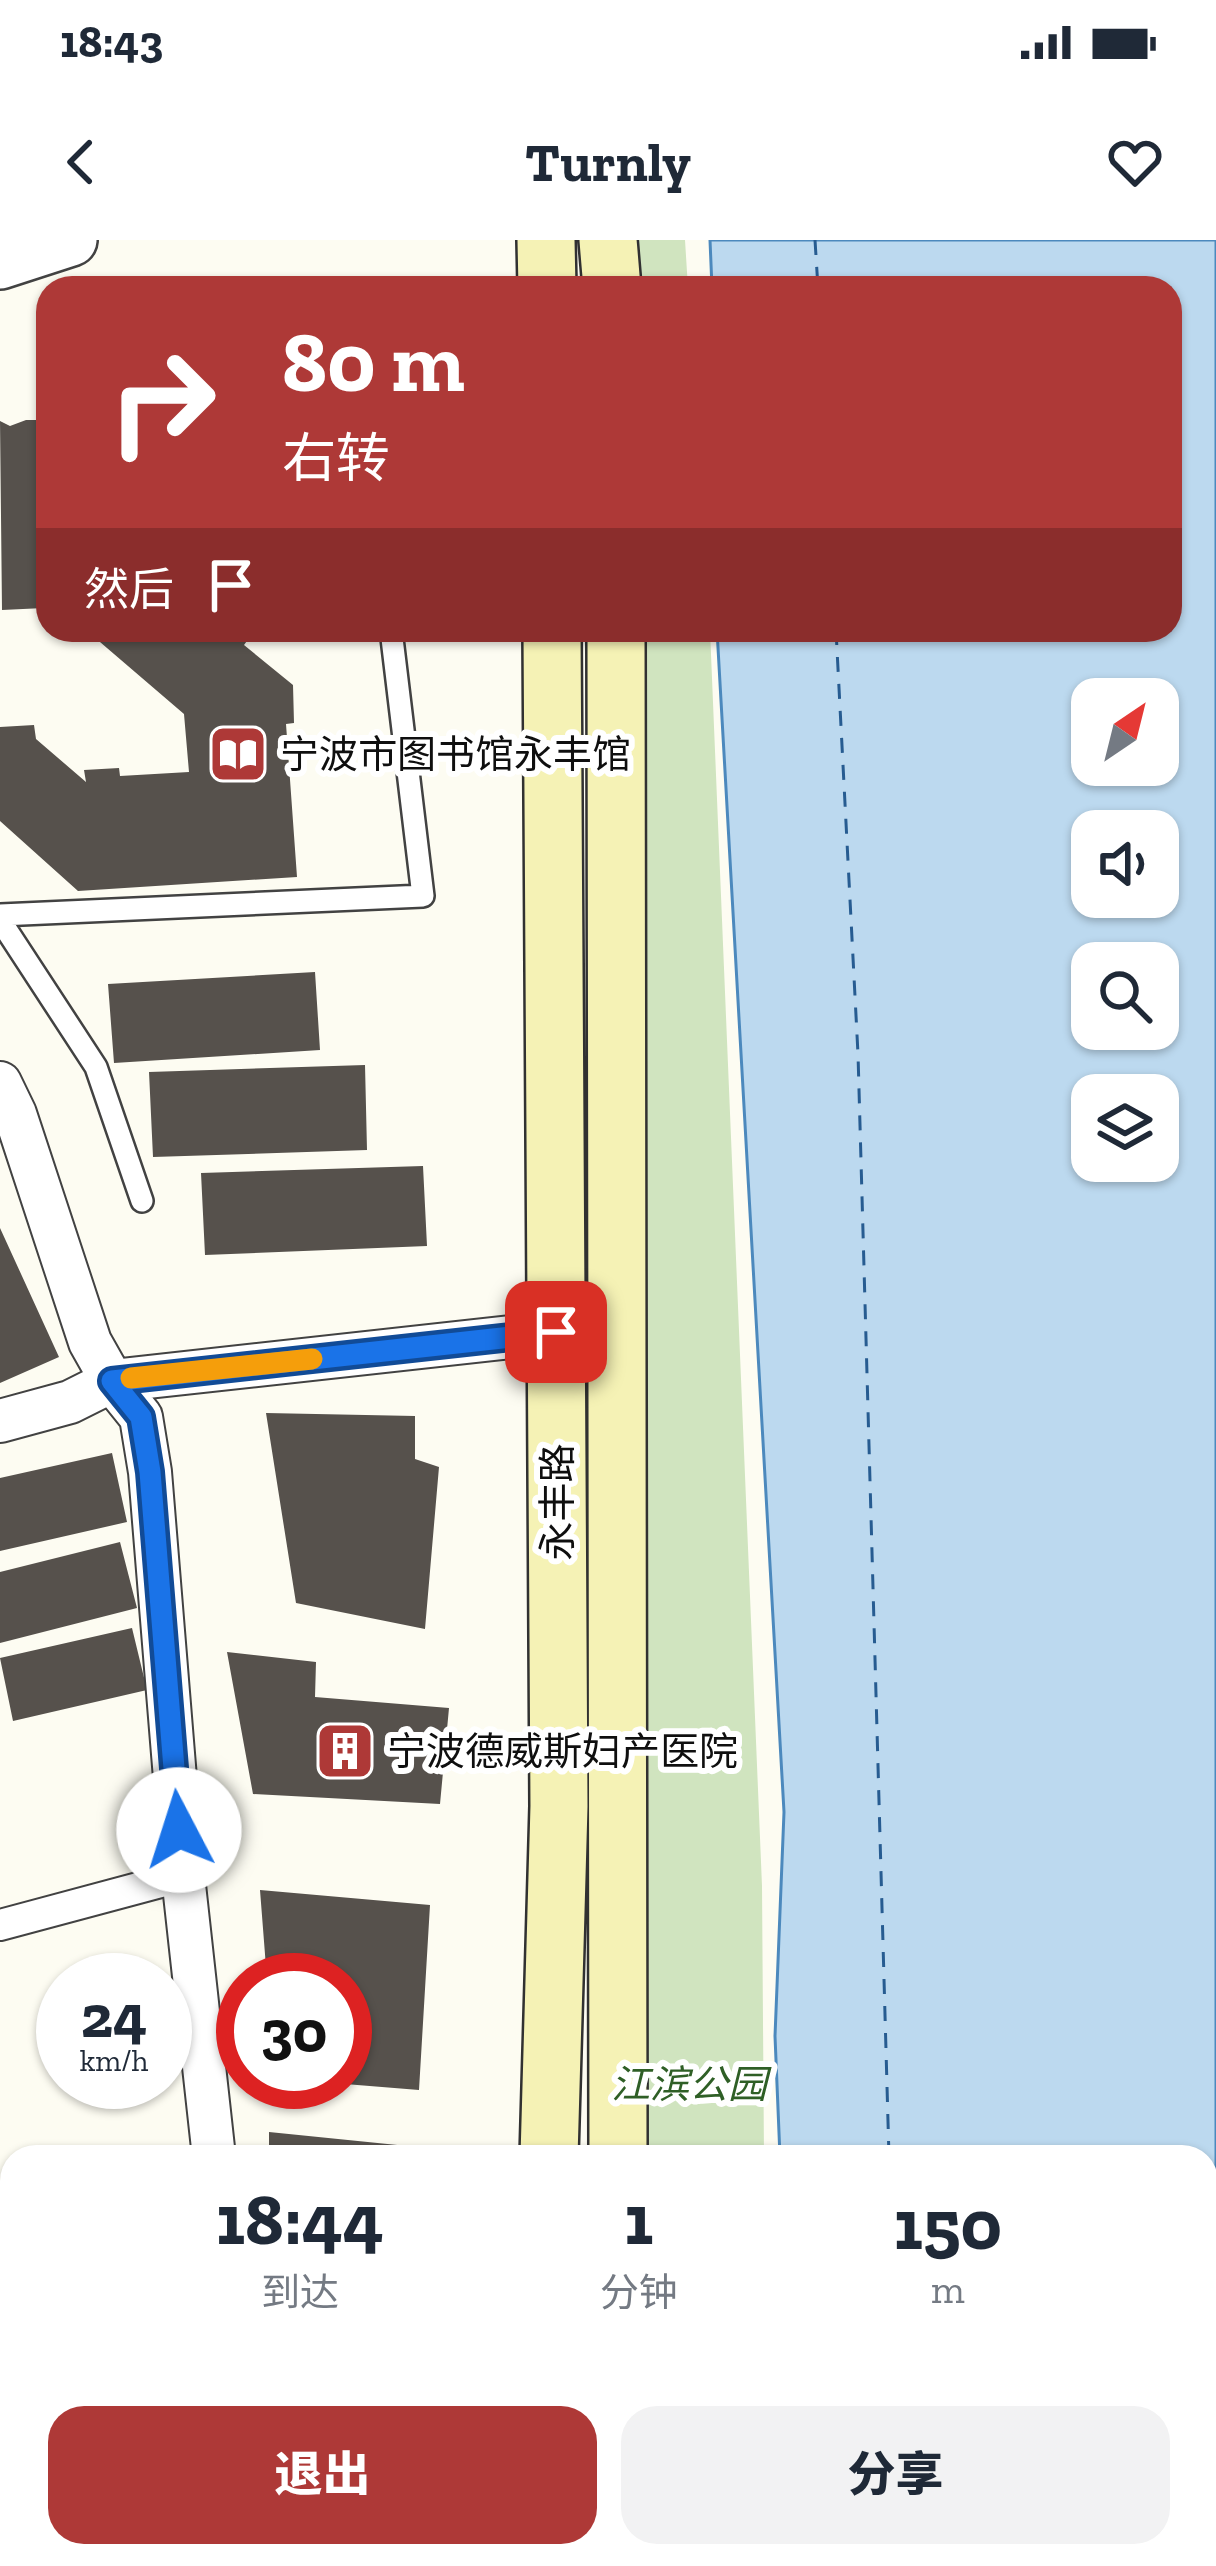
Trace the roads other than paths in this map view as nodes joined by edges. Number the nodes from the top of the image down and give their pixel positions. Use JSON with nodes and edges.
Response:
{"nodes":[{"id":1,"x":71,"y":240,"type":"edge"},
{"id":2,"x":546,"y":240,"type":"edge"},
{"id":3,"x":608,"y":240,"type":"edge"},
{"id":4,"x":0,"y":263,"type":"edge"},
{"id":5,"x":547,"y":276,"type":"edge"},
{"id":6,"x":611,"y":276,"type":"edge"},
{"id":7,"x":392,"y":642,"type":"edge"},
{"id":8,"x":552,"y":642,"type":"edge"},
{"id":9,"x":616,"y":642,"type":"edge"},
{"id":10,"x":0,"y":918,"type":"edge"},
{"id":11,"x":0,"y":1083,"type":"edge"},
{"id":12,"x":142,"y":1201,"type":"dead end"},
{"id":13,"x":556,"y":1332,"type":"junction"},
{"id":14,"x":112,"y":1381,"type":"junction"},
{"id":15,"x":0,"y":1421,"type":"edge"},
{"id":16,"x":183,"y":1876,"type":"junction"},
{"id":17,"x":0,"y":1924,"type":"edge"},
{"id":18,"x":213,"y":2145,"type":"edge"},
{"id":19,"x":549,"y":2145,"type":"edge"},
{"id":20,"x":618,"y":2145,"type":"edge"}],
"edges":[{"from":1,"to":4,"type":"street"},
{"from":2,"to":5,"type":"main road"},
{"from":3,"to":6,"type":"main road"},
{"from":7,"to":10,"type":"lane"},
{"from":8,"to":13,"type":"main road","name":"永丰路"},
{"from":9,"to":20,"type":"main road","name":"永丰路"},
{"from":10,"to":12,"type":"lane"},
{"from":11,"to":14,"type":"street"},
{"from":13,"to":14,"type":"street"},
{"from":13,"to":19,"type":"main road","name":"永丰路"},
{"from":14,"to":15,"type":"street"},
{"from":14,"to":16,"type":"street"},
{"from":16,"to":17,"type":"street"},
{"from":16,"to":18,"type":"street"}]}
